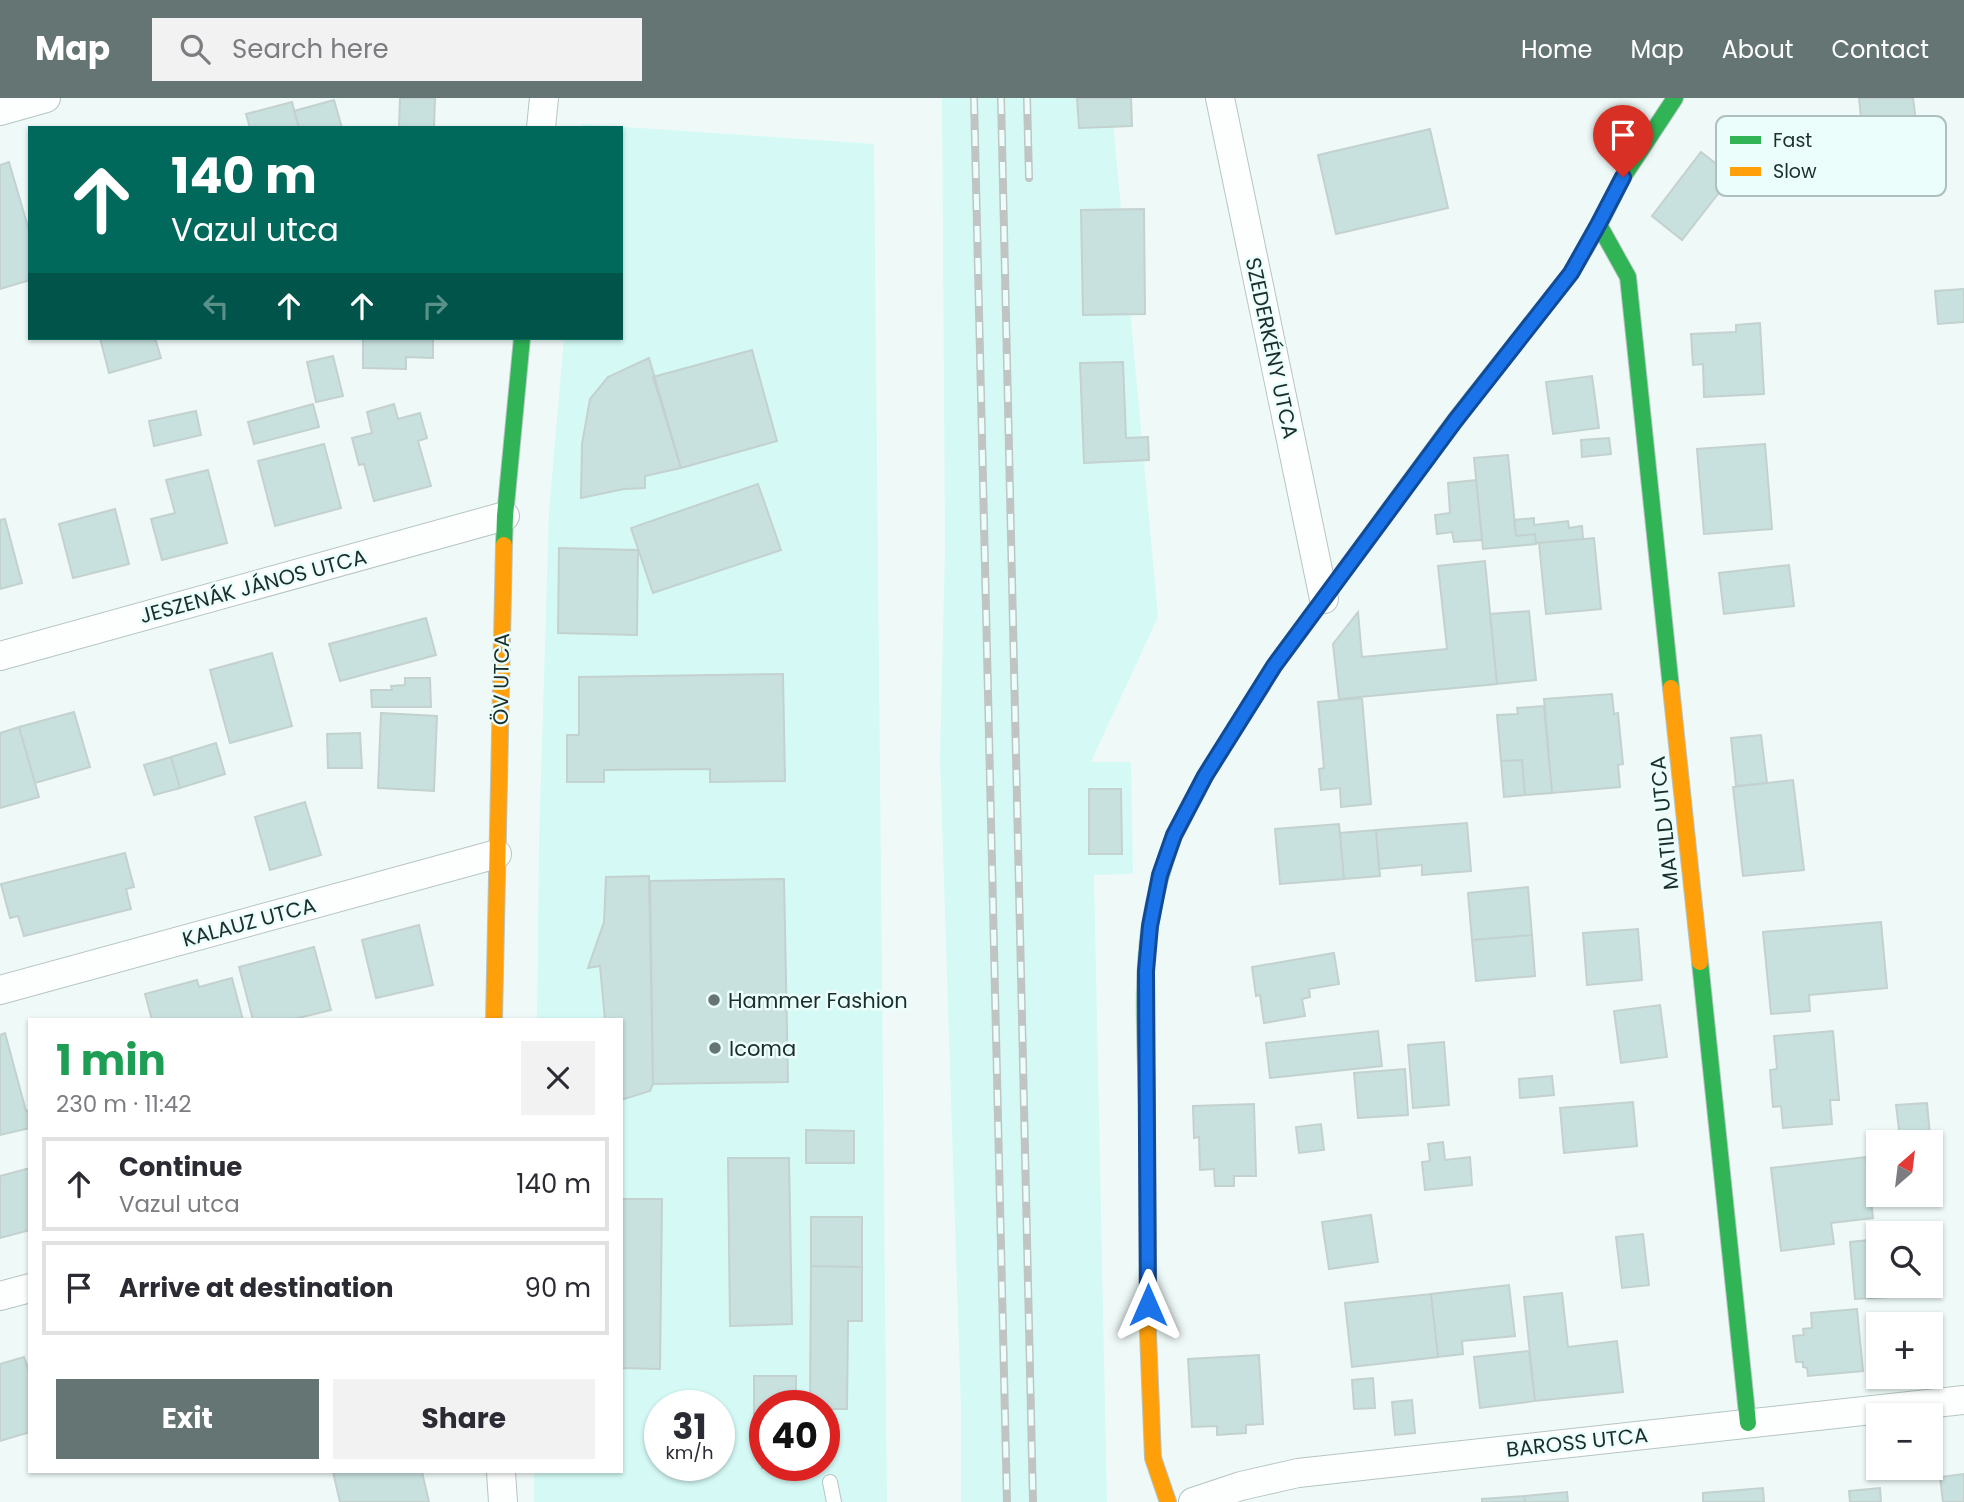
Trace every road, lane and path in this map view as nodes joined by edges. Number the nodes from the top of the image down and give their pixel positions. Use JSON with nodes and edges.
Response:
{"nodes":[{"id":1,"x":46,"y":98,"type":"edge"},
{"id":2,"x":544,"y":98,"type":"edge"},
{"id":3,"x":1220,"y":98,"type":"edge"},
{"id":4,"x":1675,"y":98,"type":"edge"},
{"id":5,"x":0,"y":111,"type":"edge"},
{"id":6,"x":541,"y":126,"type":"edge"},
{"id":7,"x":1598,"y":225,"type":"junction"},
{"id":8,"x":522,"y":340,"type":"edge"},
{"id":9,"x":505,"y":516,"type":"junction"},
{"id":10,"x":1324,"y":599,"type":"junction"},
{"id":11,"x":0,"y":656,"type":"edge"},
{"id":12,"x":497,"y":854,"type":"junction"},
{"id":13,"x":0,"y":990,"type":"edge"},
{"id":14,"x":494,"y":1018,"type":"edge"},
{"id":15,"x":28,"y":1289,"type":"edge"},
{"id":16,"x":0,"y":1296,"type":"edge"},
{"id":17,"x":1964,"y":1400,"type":"edge"},
{"id":18,"x":1748,"y":1423,"type":"junction"},
{"id":19,"x":502,"y":1473,"type":"edge"},
{"id":20,"x":830,"y":1482,"type":"dead end"},
{"id":21,"x":503,"y":1502,"type":"edge"},
{"id":22,"x":834,"y":1502,"type":"edge"},
{"id":23,"x":1168,"y":1502,"type":"edge"},
{"id":24,"x":1193,"y":1502,"type":"edge"}],
"edges":[{"from":1,"to":5,"type":"street"},
{"from":2,"to":6,"type":"street"},
{"from":3,"to":10,"type":"street","name":"SZEDERKÉNY UTCA"},
{"from":4,"to":7,"type":"street"},
{"from":7,"to":10,"type":"street"},
{"from":7,"to":18,"type":"street","name":"MATILD UTCA"},
{"from":8,"to":9,"type":"street","name":"ÖV UTCA"},
{"from":9,"to":11,"type":"street","name":"JESZENÁK JÁNOS UTCA"},
{"from":9,"to":12,"type":"street","name":"ÖV UTCA"},
{"from":10,"to":23,"type":"street"},
{"from":12,"to":13,"type":"street","name":"KALAUZ UTCA"},
{"from":12,"to":14,"type":"street","name":"ÖV UTCA"},
{"from":15,"to":16,"type":"street"},
{"from":17,"to":18,"type":"street","name":"BAROSS UTCA"},
{"from":18,"to":24,"type":"street","name":"BAROSS UTCA"},
{"from":19,"to":21,"type":"street"},
{"from":20,"to":22,"type":"lane"}]}
